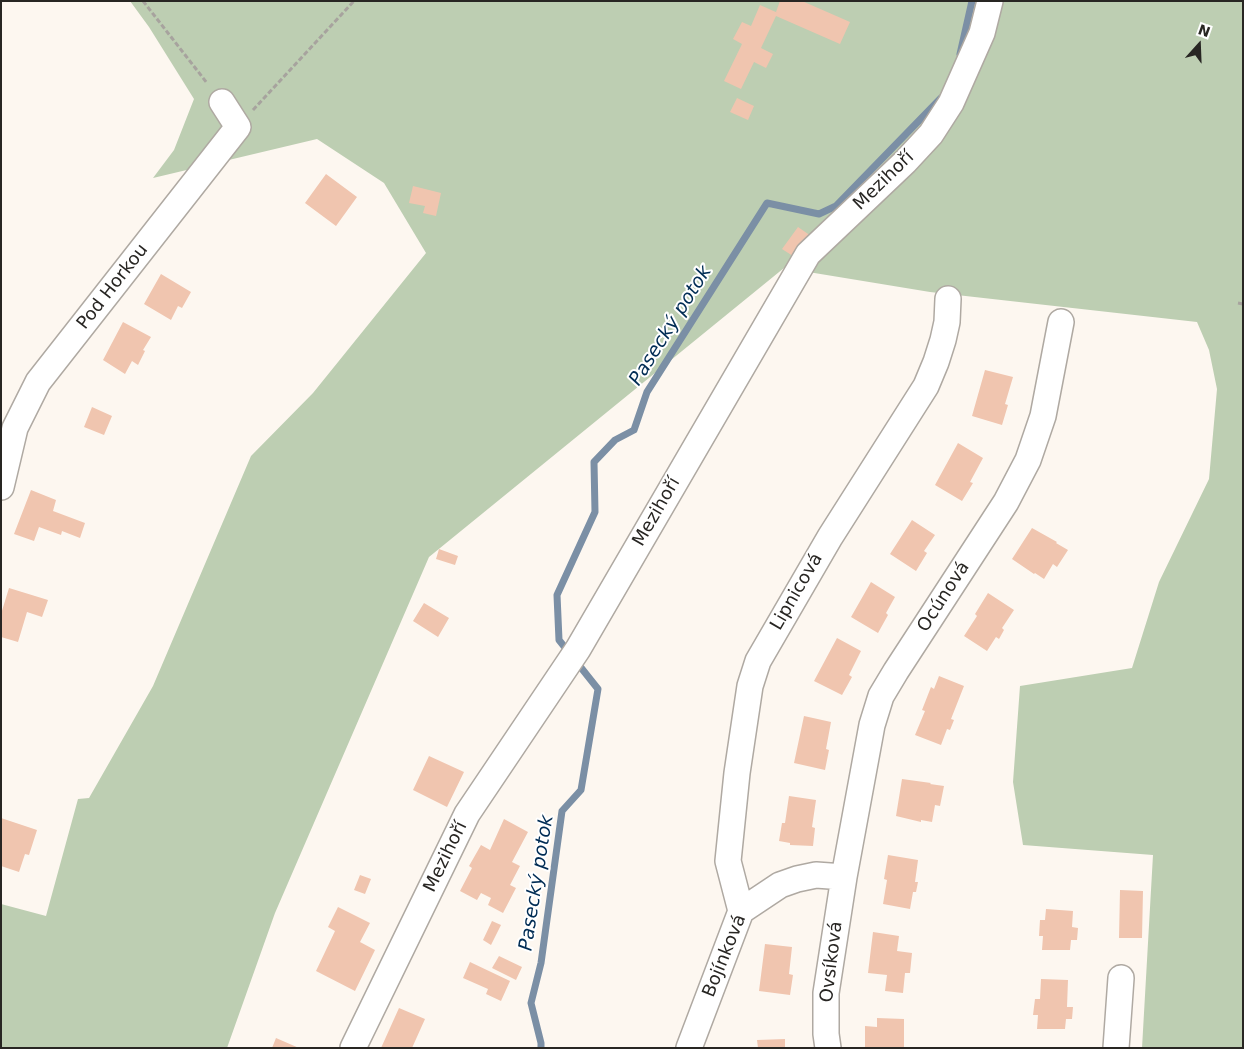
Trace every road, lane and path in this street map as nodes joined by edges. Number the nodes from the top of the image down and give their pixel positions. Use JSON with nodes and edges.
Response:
{"nodes":[{"id":1,"x":142,"y":1,"type":"edge"},
{"id":2,"x":354,"y":1,"type":"edge"},
{"id":3,"x":990,"y":1,"type":"edge"},
{"id":4,"x":222,"y":102,"type":"joint"},
{"id":5,"x":238,"y":127,"type":"junction"},
{"id":6,"x":948,"y":299,"type":"dead end"},
{"id":7,"x":1238,"y":303,"type":"dead end"},
{"id":8,"x":1243,"y":304,"type":"edge"},
{"id":9,"x":1061,"y":322,"type":"dead end"},
{"id":10,"x":1,"y":487,"type":"edge"},
{"id":11,"x":844,"y":877,"type":"junction"},
{"id":12,"x":741,"y":911,"type":"junction"},
{"id":13,"x":1121,"y":978,"type":"dead end"},
{"id":14,"x":353,"y":1048,"type":"edge"},
{"id":15,"x":689,"y":1048,"type":"edge"},
{"id":16,"x":828,"y":1048,"type":"edge"},
{"id":17,"x":1116,"y":1048,"type":"edge"}],
"edges":[{"from":1,"to":4,"type":"path"},
{"from":2,"to":5,"type":"path"},
{"from":3,"to":14,"type":"street","name":"Mezihoří"},
{"from":4,"to":5,"type":"street"},
{"from":5,"to":10,"type":"street","name":"Pod Horkou"},
{"from":6,"to":12,"type":"street","name":"Lipnicová"},
{"from":7,"to":8,"type":"path"},
{"from":9,"to":11,"type":"street","name":"Ocúnová"},
{"from":11,"to":12,"type":"street","name":"Bojínková"},
{"from":11,"to":16,"type":"street","name":"Ovsíková"},
{"from":12,"to":15,"type":"street","name":"Bojínková"},
{"from":13,"to":17,"type":"street"}]}
